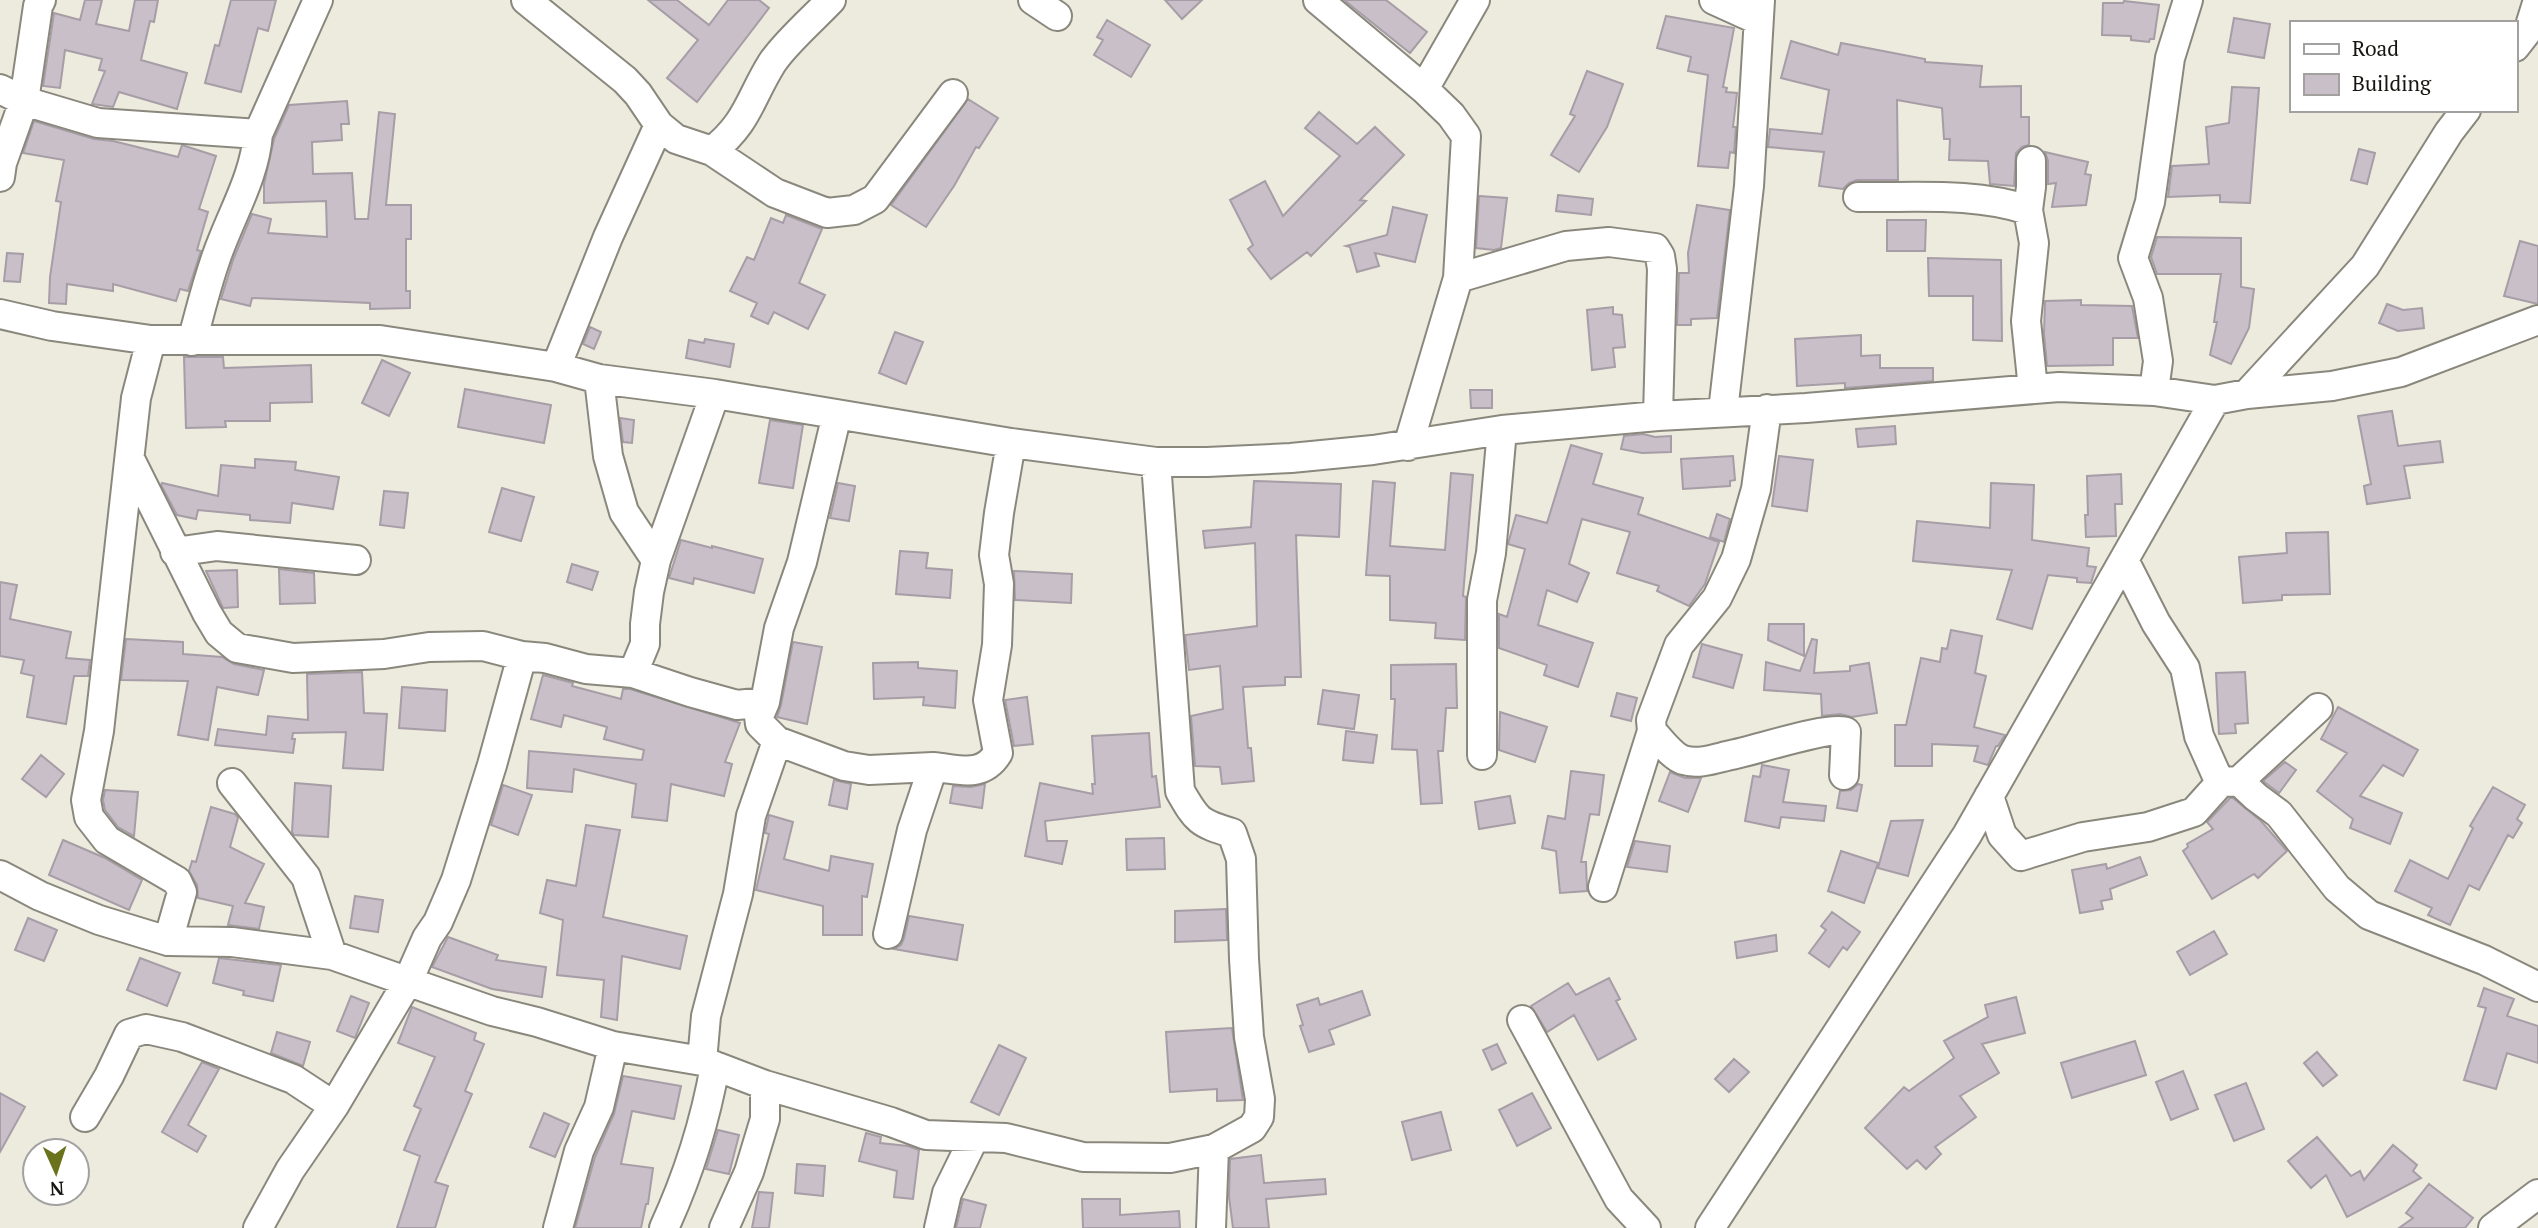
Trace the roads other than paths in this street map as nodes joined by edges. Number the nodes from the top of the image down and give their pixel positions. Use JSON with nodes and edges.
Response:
{"nodes":[{"id":1,"x":41,"y":0,"type":"edge"},
{"id":2,"x":318,"y":0,"type":"edge"},
{"id":3,"x":526,"y":0,"type":"edge"},
{"id":4,"x":831,"y":0,"type":"edge"},
{"id":5,"x":1033,"y":0,"type":"edge"},
{"id":6,"x":1318,"y":0,"type":"edge"},
{"id":7,"x":1475,"y":0,"type":"edge"},
{"id":8,"x":1714,"y":0,"type":"edge"},
{"id":9,"x":2188,"y":0,"type":"edge"},
{"id":10,"x":2538,"y":0,"type":"edge"},
{"id":11,"x":1759,"y":10,"type":"edge"},
{"id":12,"x":1057,"y":16,"type":"dead end"},
{"id":13,"x":2517,"y":44,"type":"edge"},
{"id":14,"x":1424,"y":89,"type":"junction"},
{"id":15,"x":953,"y":94,"type":"dead end"},
{"id":16,"x":12,"y":95,"type":"edge"},
{"id":17,"x":2464,"y":112,"type":"edge"},
{"id":18,"x":659,"y":125,"type":"junction"},
{"id":19,"x":258,"y":134,"type":"junction"},
{"id":20,"x":712,"y":151,"type":"junction"},
{"id":21,"x":2031,"y":161,"type":"dead end"},
{"id":22,"x":0,"y":177,"type":"edge"},
{"id":23,"x":1858,"y":197,"type":"dead end"},
{"id":24,"x":2028,"y":210,"type":"junction"},
{"id":25,"x":1458,"y":278,"type":"junction"},
{"id":26,"x":0,"y":314,"type":"edge"},
{"id":27,"x":2538,"y":320,"type":"edge"},
{"id":28,"x":151,"y":340,"type":"junction"},
{"id":29,"x":192,"y":341,"type":"junction"},
{"id":30,"x":556,"y":367,"type":"junction"},
{"id":31,"x":599,"y":379,"type":"junction"},
{"id":32,"x":2033,"y":390,"type":"junction"},
{"id":33,"x":2154,"y":391,"type":"junction"},
{"id":34,"x":715,"y":394,"type":"junction"},
{"id":35,"x":2247,"y":394,"type":"junction"},
{"id":36,"x":2215,"y":400,"type":"junction"},
{"id":37,"x":1767,"y":409,"type":"junction"},
{"id":38,"x":1723,"y":411,"type":"junction"},
{"id":39,"x":837,"y":414,"type":"junction"},
{"id":40,"x":1658,"y":416,"type":"junction"},
{"id":41,"x":1502,"y":430,"type":"junction"},
{"id":42,"x":1011,"y":443,"type":"junction"},
{"id":43,"x":1408,"y":446,"type":"junction"},
{"id":44,"x":130,"y":458,"type":"junction"},
{"id":45,"x":1156,"y":462,"type":"junction"},
{"id":46,"x":175,"y":552,"type":"junction"},
{"id":47,"x":656,"y":560,"type":"junction"},
{"id":48,"x":2124,"y":560,"type":"junction"},
{"id":49,"x":356,"y":561,"type":"dead end"},
{"id":50,"x":522,"y":656,"type":"junction"},
{"id":51,"x":633,"y":673,"type":"junction"},
{"id":52,"x":765,"y":702,"type":"junction"},
{"id":53,"x":2318,"y":708,"type":"dead end"},
{"id":54,"x":1652,"y":731,"type":"junction"},
{"id":55,"x":777,"y":741,"type":"junction"},
{"id":56,"x":1482,"y":754,"type":"dead end"},
{"id":57,"x":933,"y":767,"type":"junction"},
{"id":58,"x":1844,"y":775,"type":"dead end"},
{"id":59,"x":2230,"y":782,"type":"junction"},
{"id":60,"x":232,"y":783,"type":"dead end"},
{"id":61,"x":1989,"y":796,"type":"junction"},
{"id":62,"x":0,"y":875,"type":"edge"},
{"id":63,"x":1603,"y":887,"type":"dead end"},
{"id":64,"x":888,"y":934,"type":"dead end"},
{"id":65,"x":168,"y":940,"type":"junction"},
{"id":66,"x":332,"y":955,"type":"junction"},
{"id":67,"x":408,"y":981,"type":"junction"},
{"id":68,"x":2538,"y":986,"type":"edge"},
{"id":69,"x":1522,"y":1020,"type":"dead end"},
{"id":70,"x":612,"y":1046,"type":"junction"},
{"id":71,"x":709,"y":1064,"type":"junction"},
{"id":72,"x":765,"y":1085,"type":"junction"},
{"id":73,"x":334,"y":1106,"type":"junction"},
{"id":74,"x":85,"y":1117,"type":"dead end"},
{"id":75,"x":974,"y":1138,"type":"junction"},
{"id":76,"x":1214,"y":1149,"type":"junction"},
{"id":77,"x":2538,"y":1194,"type":"edge"},
{"id":78,"x":258,"y":1228,"type":"edge"},
{"id":79,"x":558,"y":1228,"type":"edge"},
{"id":80,"x":664,"y":1228,"type":"edge"},
{"id":81,"x":724,"y":1228,"type":"edge"},
{"id":82,"x":939,"y":1228,"type":"edge"},
{"id":83,"x":1211,"y":1228,"type":"edge"},
{"id":84,"x":1646,"y":1228,"type":"edge"},
{"id":85,"x":1710,"y":1228,"type":"edge"},
{"id":86,"x":2493,"y":1228,"type":"edge"}],
"edges":[{"from":1,"to":16,"type":"street"},
{"from":2,"to":19,"type":"street"},
{"from":3,"to":18,"type":"street"},
{"from":4,"to":20,"type":"street"},
{"from":5,"to":12,"type":"street"},
{"from":6,"to":14,"type":"street"},
{"from":7,"to":14,"type":"street"},
{"from":8,"to":11,"type":"street"},
{"from":9,"to":33,"type":"street"},
{"from":10,"to":13,"type":"street"},
{"from":11,"to":38,"type":"street"},
{"from":14,"to":25,"type":"street"},
{"from":15,"to":20,"type":"street"},
{"from":16,"to":19,"type":"street"},
{"from":16,"to":22,"type":"street"},
{"from":17,"to":35,"type":"street"},
{"from":18,"to":20,"type":"street"},
{"from":18,"to":30,"type":"street"},
{"from":19,"to":29,"type":"street"},
{"from":21,"to":24,"type":"street"},
{"from":23,"to":24,"type":"street"},
{"from":24,"to":32,"type":"street"},
{"from":25,"to":40,"type":"street"},
{"from":25,"to":43,"type":"street"},
{"from":26,"to":28,"type":"street"},
{"from":27,"to":35,"type":"street"},
{"from":28,"to":29,"type":"street"},
{"from":28,"to":44,"type":"street"},
{"from":29,"to":30,"type":"street"},
{"from":30,"to":31,"type":"street"},
{"from":31,"to":34,"type":"street"},
{"from":31,"to":47,"type":"street"},
{"from":32,"to":33,"type":"street"},
{"from":32,"to":37,"type":"street"},
{"from":33,"to":36,"type":"street"},
{"from":34,"to":39,"type":"street"},
{"from":34,"to":47,"type":"street"},
{"from":35,"to":36,"type":"street"},
{"from":36,"to":48,"type":"street"},
{"from":37,"to":38,"type":"street"},
{"from":37,"to":54,"type":"street"},
{"from":38,"to":40,"type":"street"},
{"from":39,"to":42,"type":"street"},
{"from":39,"to":52,"type":"street"},
{"from":40,"to":41,"type":"street"},
{"from":41,"to":43,"type":"street"},
{"from":41,"to":56,"type":"street"},
{"from":42,"to":45,"type":"street"},
{"from":42,"to":57,"type":"street"},
{"from":43,"to":45,"type":"street"},
{"from":44,"to":46,"type":"street"},
{"from":44,"to":65,"type":"street"},
{"from":45,"to":76,"type":"street"},
{"from":46,"to":49,"type":"street"},
{"from":46,"to":50,"type":"street"},
{"from":47,"to":51,"type":"street"},
{"from":48,"to":59,"type":"street"},
{"from":48,"to":61,"type":"street"},
{"from":50,"to":51,"type":"street"},
{"from":50,"to":67,"type":"street"},
{"from":51,"to":52,"type":"street"},
{"from":52,"to":55,"type":"street"},
{"from":53,"to":59,"type":"street"},
{"from":54,"to":58,"type":"street"},
{"from":54,"to":63,"type":"street"},
{"from":55,"to":57,"type":"street"},
{"from":55,"to":71,"type":"street"},
{"from":57,"to":64,"type":"street"},
{"from":59,"to":61,"type":"street"},
{"from":59,"to":68,"type":"street"},
{"from":60,"to":66,"type":"street"},
{"from":61,"to":85,"type":"street"},
{"from":62,"to":65,"type":"street"},
{"from":65,"to":66,"type":"street"},
{"from":66,"to":67,"type":"street"},
{"from":67,"to":70,"type":"street"},
{"from":67,"to":73,"type":"street"},
{"from":69,"to":84,"type":"street"},
{"from":70,"to":71,"type":"street"},
{"from":70,"to":79,"type":"street"},
{"from":71,"to":72,"type":"street"},
{"from":71,"to":80,"type":"street"},
{"from":72,"to":75,"type":"street"},
{"from":72,"to":81,"type":"street"},
{"from":73,"to":74,"type":"street"},
{"from":73,"to":78,"type":"street"},
{"from":75,"to":76,"type":"street"},
{"from":75,"to":82,"type":"street"},
{"from":76,"to":83,"type":"street"},
{"from":77,"to":86,"type":"street"}]}
